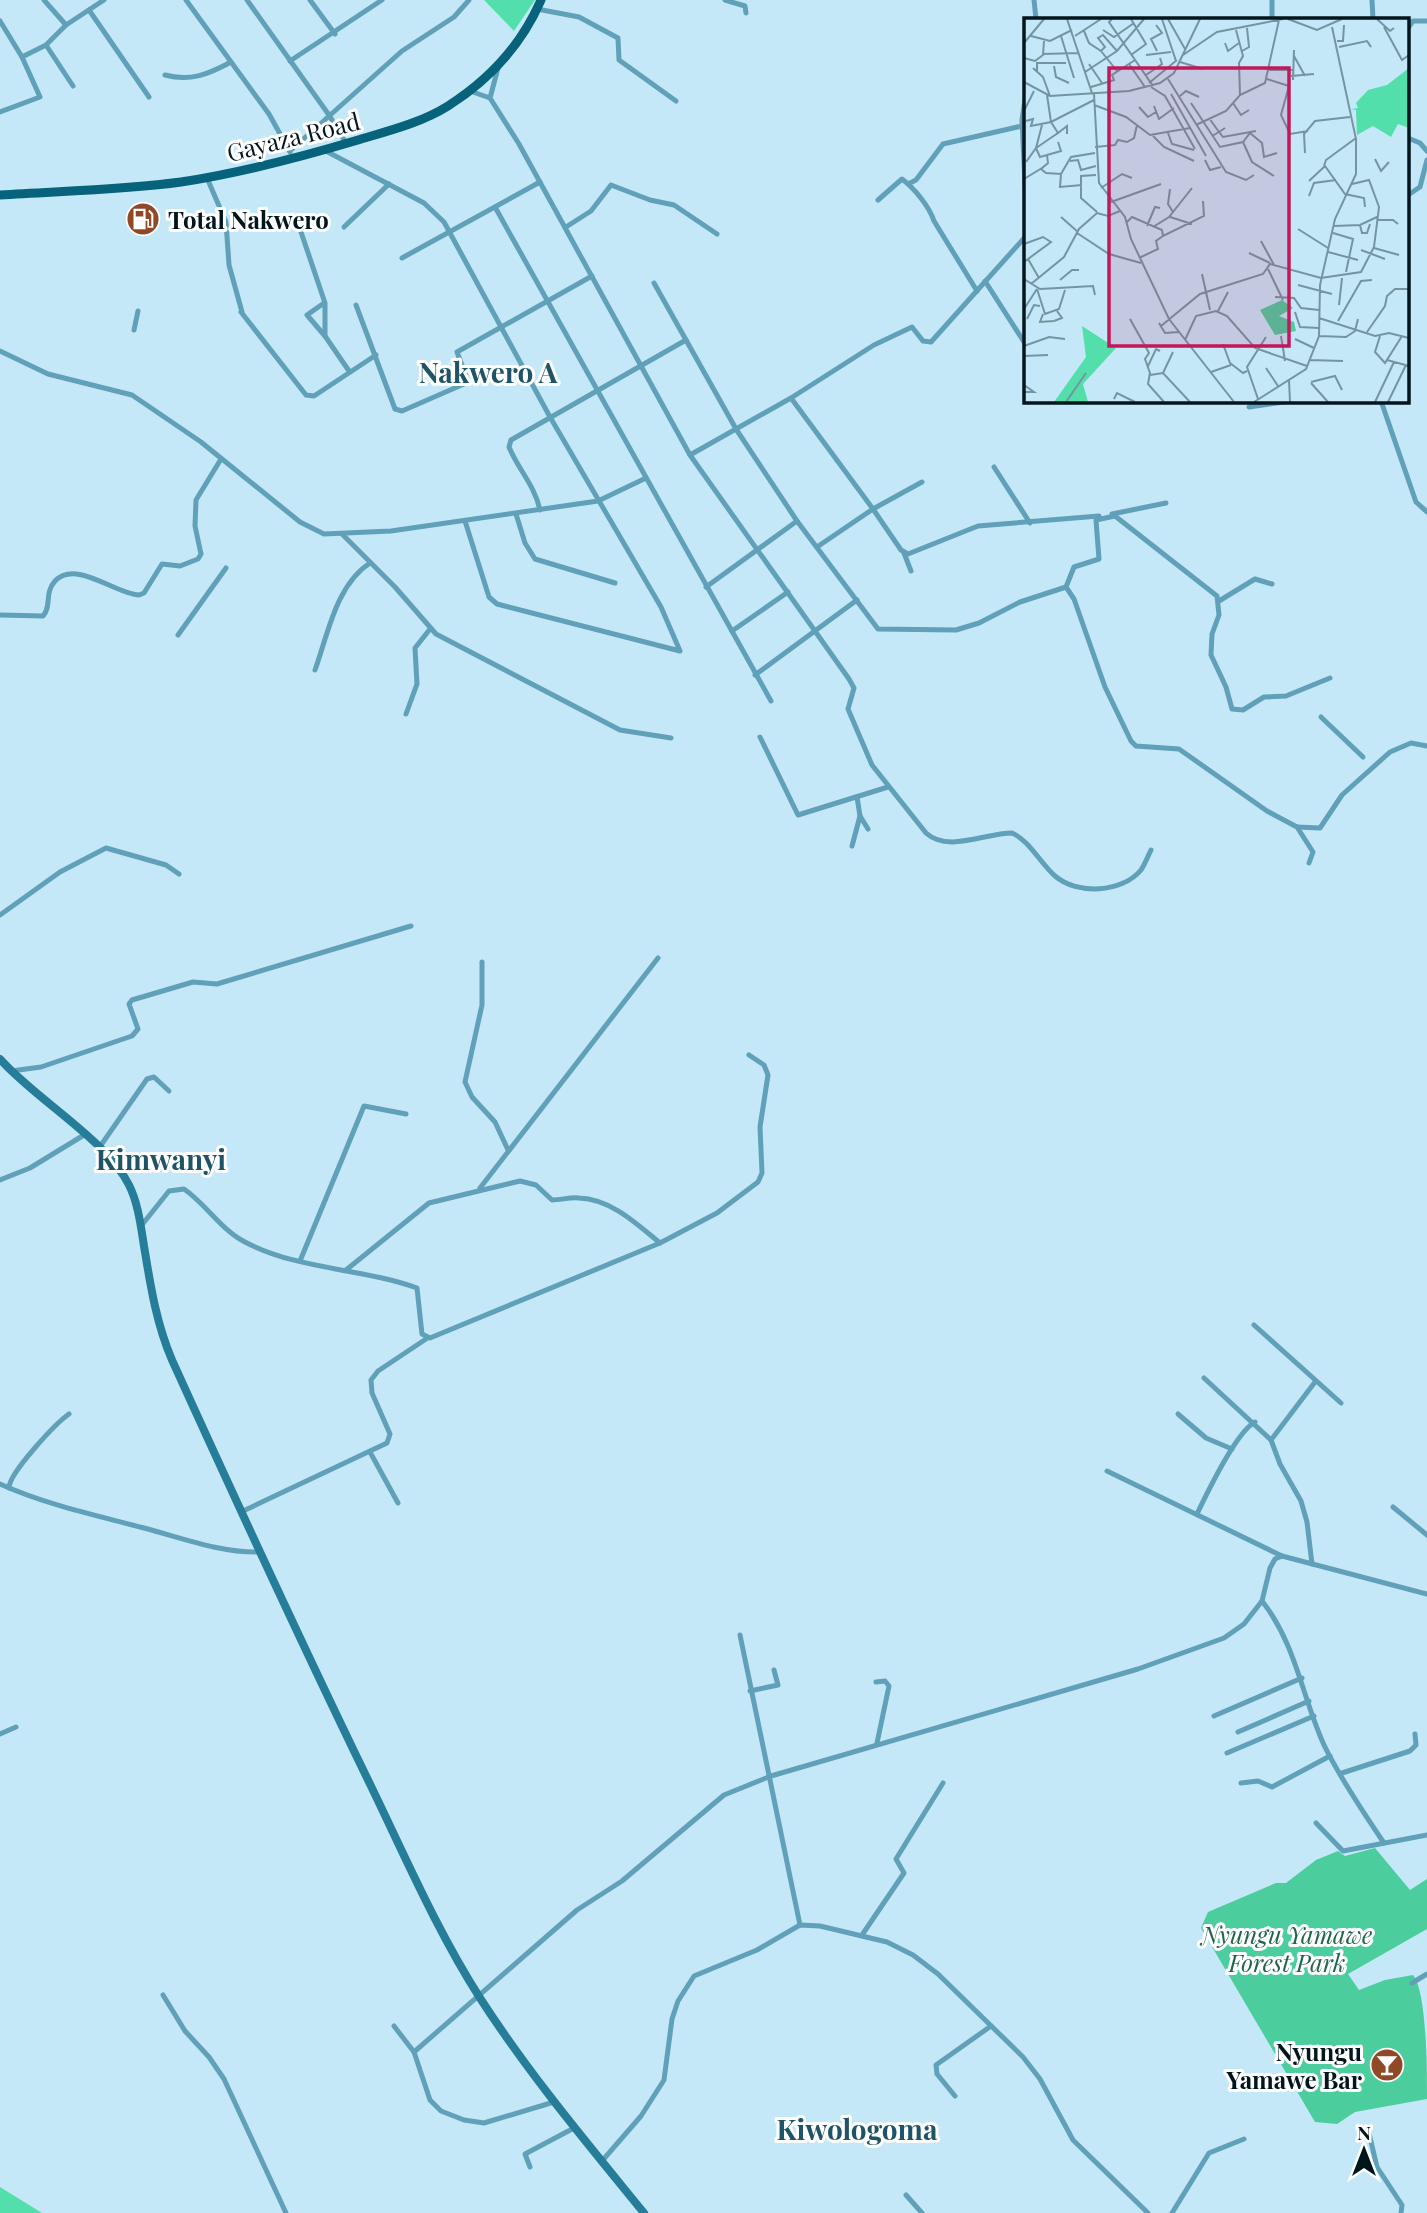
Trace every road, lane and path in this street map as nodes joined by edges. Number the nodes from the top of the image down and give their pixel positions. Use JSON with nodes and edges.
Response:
{"nodes":[{"id":1,"x":44,"y":0,"type":"edge"},
{"id":2,"x":104,"y":0,"type":"edge"},
{"id":3,"x":186,"y":0,"type":"edge"},
{"id":4,"x":247,"y":0,"type":"edge"},
{"id":5,"x":310,"y":0,"type":"edge"},
{"id":6,"x":382,"y":0,"type":"edge"},
{"id":7,"x":469,"y":0,"type":"edge"},
{"id":8,"x":725,"y":0,"type":"edge"},
{"id":9,"x":1034,"y":0,"type":"edge"},
{"id":10,"x":1272,"y":0,"type":"edge"},
{"id":11,"x":1372,"y":0,"type":"edge"},
{"id":12,"x":374,"y":3,"type":"edge"},
{"id":13,"x":539,"y":5,"type":"edge"},
{"id":14,"x":89,"y":10,"type":"junction"},
{"id":15,"x":746,"y":13,"type":"dead end"},
{"id":16,"x":1035,"y":18,"type":"edge"},
{"id":17,"x":1272,"y":18,"type":"edge"},
{"id":18,"x":1373,"y":18,"type":"edge"},
{"id":19,"x":0,"y":21,"type":"edge"},
{"id":20,"x":1427,"y":21,"type":"edge"},
{"id":21,"x":66,"y":25,"type":"junction"},
{"id":22,"x":1410,"y":25,"type":"edge"},
{"id":23,"x":335,"y":34,"type":"junction"},
{"id":24,"x":46,"y":46,"type":"junction"},
{"id":25,"x":22,"y":57,"type":"junction"},
{"id":26,"x":290,"y":61,"type":"junction"},
{"id":27,"x":231,"y":62,"type":"junction"},
{"id":28,"x":498,"y":68,"type":"junction"},
{"id":29,"x":166,"y":75,"type":"dead end"},
{"id":30,"x":73,"y":86,"type":"dead end"},
{"id":31,"x":469,"y":90,"type":"junction"},
{"id":32,"x":149,"y":97,"type":"dead end"},
{"id":33,"x":490,"y":98,"type":"junction"},
{"id":34,"x":676,"y":101,"type":"dead end"},
{"id":35,"x":1024,"y":110,"type":"edge"},
{"id":36,"x":0,"y":112,"type":"edge"},
{"id":37,"x":330,"y":115,"type":"junction"},
{"id":38,"x":1022,"y":126,"type":"junction"},
{"id":39,"x":1410,"y":139,"type":"edge"},
{"id":40,"x":346,"y":144,"type":"junction"},
{"id":41,"x":324,"y":150,"type":"junction"},
{"id":42,"x":1427,"y":150,"type":"edge"},
{"id":43,"x":290,"y":154,"type":"junction"},
{"id":44,"x":1427,"y":160,"type":"edge"},
{"id":45,"x":1024,"y":164,"type":"edge"},
{"id":46,"x":207,"y":178,"type":"junction"},
{"id":47,"x":540,"y":182,"type":"junction"},
{"id":48,"x":389,"y":184,"type":"junction"},
{"id":49,"x":908,"y":184,"type":"junction"},
{"id":50,"x":1410,"y":194,"type":"edge"},
{"id":51,"x":0,"y":195,"type":"edge"},
{"id":52,"x":878,"y":200,"type":"dead end"},
{"id":53,"x":495,"y":207,"type":"junction"},
{"id":54,"x":344,"y":227,"type":"dead end"},
{"id":55,"x":566,"y":227,"type":"junction"},
{"id":56,"x":301,"y":232,"type":"dead end"},
{"id":57,"x":450,"y":233,"type":"junction"},
{"id":58,"x":717,"y":234,"type":"dead end"},
{"id":59,"x":1024,"y":238,"type":"edge"},
{"id":60,"x":402,"y":258,"type":"dead end"},
{"id":61,"x":592,"y":276,"type":"junction"},
{"id":62,"x":985,"y":281,"type":"junction"},
{"id":63,"x":654,"y":283,"type":"dead end"},
{"id":64,"x":977,"y":291,"type":"junction"},
{"id":65,"x":548,"y":302,"type":"junction"},
{"id":66,"x":324,"y":303,"type":"junction"},
{"id":67,"x":356,"y":305,"type":"dead end"},
{"id":68,"x":138,"y":311,"type":"dead end"},
{"id":69,"x":501,"y":329,"type":"junction"},
{"id":70,"x":134,"y":330,"type":"dead end"},
{"id":71,"x":324,"y":336,"type":"junction"},
{"id":72,"x":686,"y":341,"type":"junction"},
{"id":73,"x":1024,"y":342,"type":"edge"},
{"id":74,"x":0,"y":351,"type":"edge"},
{"id":75,"x":376,"y":355,"type":"junction"},
{"id":76,"x":643,"y":366,"type":"junction"},
{"id":77,"x":349,"y":371,"type":"junction"},
{"id":78,"x":597,"y":390,"type":"junction"},
{"id":79,"x":791,"y":398,"type":"junction"},
{"id":80,"x":1283,"y":402,"type":"edge"},
{"id":81,"x":1381,"y":402,"type":"edge"},
{"id":82,"x":1249,"y":407,"type":"dead end"},
{"id":83,"x":550,"y":417,"type":"junction"},
{"id":84,"x":736,"y":429,"type":"junction"},
{"id":85,"x":690,"y":455,"type":"junction"},
{"id":86,"x":221,"y":459,"type":"junction"},
{"id":87,"x":994,"y":467,"type":"dead end"},
{"id":88,"x":646,"y":478,"type":"junction"},
{"id":89,"x":922,"y":482,"type":"dead end"},
{"id":90,"x":598,"y":501,"type":"junction"},
{"id":91,"x":1166,"y":503,"type":"dead end"},
{"id":92,"x":873,"y":509,"type":"junction"},
{"id":93,"x":540,"y":510,"type":"junction"},
{"id":94,"x":1427,"y":512,"type":"edge"},
{"id":95,"x":516,"y":514,"type":"junction"},
{"id":96,"x":465,"y":521,"type":"junction"},
{"id":97,"x":797,"y":521,"type":"junction"},
{"id":98,"x":1030,"y":523,"type":"junction"},
{"id":99,"x":342,"y":534,"type":"junction"},
{"id":100,"x":817,"y":547,"type":"junction"},
{"id":101,"x":757,"y":551,"type":"junction"},
{"id":102,"x":904,"y":554,"type":"junction"},
{"id":103,"x":370,"y":563,"type":"junction"},
{"id":104,"x":226,"y":568,"type":"dead end"},
{"id":105,"x":911,"y":571,"type":"dead end"},
{"id":106,"x":615,"y":583,"type":"dead end"},
{"id":107,"x":1272,"y":584,"type":"dead end"},
{"id":108,"x":706,"y":587,"type":"junction"},
{"id":109,"x":1066,"y":587,"type":"junction"},
{"id":110,"x":788,"y":592,"type":"junction"},
{"id":111,"x":858,"y":600,"type":"junction"},
{"id":112,"x":1219,"y":601,"type":"junction"},
{"id":113,"x":0,"y":615,"type":"edge"},
{"id":114,"x":430,"y":629,"type":"junction"},
{"id":115,"x":732,"y":631,"type":"junction"},
{"id":116,"x":815,"y":633,"type":"junction"},
{"id":117,"x":178,"y":635,"type":"dead end"},
{"id":118,"x":315,"y":670,"type":"dead end"},
{"id":119,"x":755,"y":675,"type":"junction"},
{"id":120,"x":1330,"y":678,"type":"dead end"},
{"id":121,"x":771,"y":701,"type":"dead end"},
{"id":122,"x":406,"y":714,"type":"dead end"},
{"id":123,"x":1321,"y":717,"type":"dead end"},
{"id":124,"x":760,"y":737,"type":"dead end"},
{"id":125,"x":671,"y":738,"type":"dead end"},
{"id":126,"x":1427,"y":746,"type":"edge"},
{"id":127,"x":1363,"y":757,"type":"dead end"},
{"id":128,"x":887,"y":786,"type":"junction"},
{"id":129,"x":857,"y":797,"type":"junction"},
{"id":130,"x":860,"y":816,"type":"junction"},
{"id":131,"x":1297,"y":827,"type":"junction"},
{"id":132,"x":868,"y":829,"type":"dead end"},
{"id":133,"x":852,"y":846,"type":"dead end"},
{"id":134,"x":1151,"y":850,"type":"dead end"},
{"id":135,"x":1309,"y":863,"type":"dead end"},
{"id":136,"x":179,"y":874,"type":"dead end"},
{"id":137,"x":0,"y":915,"type":"edge"},
{"id":138,"x":411,"y":926,"type":"dead end"},
{"id":139,"x":658,"y":958,"type":"dead end"},
{"id":140,"x":482,"y":962,"type":"dead end"},
{"id":141,"x":749,"y":1055,"type":"dead end"},
{"id":142,"x":0,"y":1059,"type":"edge"},
{"id":143,"x":11,"y":1071,"type":"junction"},
{"id":144,"x":169,"y":1091,"type":"dead end"},
{"id":145,"x":406,"y":1114,"type":"dead end"},
{"id":146,"x":84,"y":1135,"type":"junction"},
{"id":147,"x":99,"y":1149,"type":"junction"},
{"id":148,"x":508,"y":1150,"type":"junction"},
{"id":149,"x":0,"y":1180,"type":"edge"},
{"id":150,"x":480,"y":1188,"type":"junction"},
{"id":151,"x":141,"y":1226,"type":"junction"},
{"id":152,"x":660,"y":1243,"type":"junction"},
{"id":153,"x":300,"y":1261,"type":"junction"},
{"id":154,"x":346,"y":1270,"type":"junction"},
{"id":155,"x":1254,"y":1325,"type":"dead end"},
{"id":156,"x":426,"y":1339,"type":"junction"},
{"id":157,"x":1204,"y":1378,"type":"dead end"},
{"id":158,"x":1315,"y":1382,"type":"junction"},
{"id":159,"x":1341,"y":1403,"type":"dead end"},
{"id":160,"x":1178,"y":1413,"type":"dead end"},
{"id":161,"x":69,"y":1414,"type":"dead end"},
{"id":162,"x":1255,"y":1422,"type":"junction"},
{"id":163,"x":1271,"y":1440,"type":"junction"},
{"id":164,"x":1232,"y":1449,"type":"junction"},
{"id":165,"x":370,"y":1452,"type":"junction"},
{"id":166,"x":1107,"y":1471,"type":"dead end"},
{"id":167,"x":0,"y":1484,"type":"edge"},
{"id":168,"x":9,"y":1488,"type":"junction"},
{"id":169,"x":398,"y":1503,"type":"dead end"},
{"id":170,"x":1392,"y":1507,"type":"dead end"},
{"id":171,"x":241,"y":1512,"type":"junction"},
{"id":172,"x":1197,"y":1514,"type":"junction"},
{"id":173,"x":1427,"y":1535,"type":"edge"},
{"id":174,"x":260,"y":1552,"type":"junction"},
{"id":175,"x":1282,"y":1556,"type":"junction"},
{"id":176,"x":1312,"y":1564,"type":"junction"},
{"id":177,"x":1427,"y":1594,"type":"edge"},
{"id":178,"x":1262,"y":1601,"type":"junction"},
{"id":179,"x":740,"y":1635,"type":"dead end"},
{"id":180,"x":774,"y":1670,"type":"dead end"},
{"id":181,"x":1302,"y":1678,"type":"junction"},
{"id":182,"x":876,"y":1682,"type":"dead end"},
{"id":183,"x":750,"y":1691,"type":"junction"},
{"id":184,"x":1309,"y":1701,"type":"junction"},
{"id":185,"x":1213,"y":1716,"type":"dead end"},
{"id":186,"x":1314,"y":1716,"type":"junction"},
{"id":187,"x":16,"y":1727,"type":"dead end"},
{"id":188,"x":1238,"y":1732,"type":"dead end"},
{"id":189,"x":0,"y":1734,"type":"edge"},
{"id":190,"x":1415,"y":1734,"type":"dead end"},
{"id":191,"x":877,"y":1743,"type":"junction"},
{"id":192,"x":1227,"y":1753,"type":"dead end"},
{"id":193,"x":1330,"y":1756,"type":"junction"},
{"id":194,"x":1342,"y":1773,"type":"junction"},
{"id":195,"x":771,"y":1776,"type":"junction"},
{"id":196,"x":943,"y":1783,"type":"dead end"},
{"id":197,"x":1241,"y":1783,"type":"dead end"},
{"id":198,"x":1316,"y":1823,"type":"dead end"},
{"id":199,"x":1427,"y":1835,"type":"edge"},
{"id":200,"x":1384,"y":1843,"type":"junction"},
{"id":201,"x":800,"y":1925,"type":"junction"},
{"id":202,"x":863,"y":1935,"type":"junction"},
{"id":203,"x":1427,"y":1974,"type":"edge"},
{"id":204,"x":1412,"y":1983,"type":"dead end"},
{"id":205,"x":163,"y":1995,"type":"dead end"},
{"id":206,"x":479,"y":1996,"type":"junction"},
{"id":207,"x":394,"y":2026,"type":"dead end"},
{"id":208,"x":991,"y":2026,"type":"junction"},
{"id":209,"x":414,"y":2052,"type":"junction"},
{"id":210,"x":955,"y":2096,"type":"dead end"},
{"id":211,"x":554,"y":2101,"type":"junction"},
{"id":212,"x":574,"y":2128,"type":"junction"},
{"id":213,"x":1369,"y":2133,"type":"dead end"},
{"id":214,"x":1244,"y":2138,"type":"dead end"},
{"id":215,"x":602,"y":2161,"type":"junction"},
{"id":216,"x":530,"y":2167,"type":"dead end"},
{"id":217,"x":906,"y":2195,"type":"dead end"},
{"id":218,"x":286,"y":2213,"type":"edge"},
{"id":219,"x":644,"y":2213,"type":"edge"},
{"id":220,"x":922,"y":2213,"type":"edge"},
{"id":221,"x":1148,"y":2213,"type":"edge"},
{"id":222,"x":1172,"y":2213,"type":"edge"},
{"id":223,"x":1401,"y":2213,"type":"edge"}],
"edges":[{"from":1,"to":21,"type":"street"},
{"from":2,"to":14,"type":"street"},
{"from":3,"to":27,"type":"street"},
{"from":4,"to":26,"type":"street"},
{"from":5,"to":23,"type":"street"},
{"from":6,"to":12,"type":"street"},
{"from":7,"to":37,"type":"street"},
{"from":8,"to":15,"type":"street"},
{"from":9,"to":16,"type":"street"},
{"from":10,"to":17,"type":"street"},
{"from":11,"to":18,"type":"street"},
{"from":12,"to":23,"type":"street"},
{"from":13,"to":28,"type":"main road","name":"Gayaza Road"},
{"from":13,"to":34,"type":"street"},
{"from":14,"to":21,"type":"street"},
{"from":14,"to":32,"type":"street"},
{"from":19,"to":25,"type":"street"},
{"from":20,"to":22,"type":"street"},
{"from":21,"to":24,"type":"street"},
{"from":23,"to":26,"type":"street"},
{"from":24,"to":25,"type":"street"},
{"from":24,"to":30,"type":"street"},
{"from":25,"to":36,"type":"street"},
{"from":26,"to":37,"type":"street"},
{"from":27,"to":29,"type":"street"},
{"from":27,"to":43,"type":"street"},
{"from":28,"to":31,"type":"main road","name":"Gayaza Road"},
{"from":28,"to":33,"type":"street"},
{"from":31,"to":33,"type":"street"},
{"from":31,"to":40,"type":"main road","name":"Gayaza Road"},
{"from":33,"to":47,"type":"street"},
{"from":35,"to":38,"type":"street"},
{"from":37,"to":40,"type":"street"},
{"from":37,"to":43,"type":"street"},
{"from":38,"to":45,"type":"street"},
{"from":38,"to":49,"type":"street"},
{"from":39,"to":42,"type":"street"},
{"from":40,"to":41,"type":"main road","name":"Gayaza Road"},
{"from":41,"to":43,"type":"main road","name":"Gayaza Road"},
{"from":41,"to":48,"type":"street"},
{"from":43,"to":46,"type":"main road","name":"Gayaza Road"},
{"from":44,"to":50,"type":"street"},
{"from":46,"to":51,"type":"main road","name":"Gayaza Road"},
{"from":46,"to":77,"type":"street"},
{"from":47,"to":53,"type":"street"},
{"from":47,"to":55,"type":"street"},
{"from":48,"to":54,"type":"street"},
{"from":48,"to":57,"type":"street"},
{"from":49,"to":52,"type":"street"},
{"from":49,"to":64,"type":"street"},
{"from":53,"to":57,"type":"street"},
{"from":53,"to":65,"type":"street"},
{"from":55,"to":58,"type":"street"},
{"from":55,"to":61,"type":"street"},
{"from":56,"to":66,"type":"street"},
{"from":57,"to":60,"type":"street"},
{"from":57,"to":69,"type":"street"},
{"from":59,"to":62,"type":"street"},
{"from":61,"to":65,"type":"street"},
{"from":61,"to":76,"type":"street"},
{"from":62,"to":64,"type":"street"},
{"from":62,"to":73,"type":"street"},
{"from":63,"to":72,"type":"street"},
{"from":64,"to":79,"type":"street"},
{"from":65,"to":69,"type":"street"},
{"from":65,"to":78,"type":"street"},
{"from":66,"to":71,"type":"street"},
{"from":66,"to":71,"type":"street"},
{"from":67,"to":75,"type":"street"},
{"from":68,"to":70,"type":"street"},
{"from":69,"to":75,"type":"street"},
{"from":69,"to":83,"type":"street"},
{"from":71,"to":77,"type":"street"},
{"from":72,"to":76,"type":"street"},
{"from":72,"to":84,"type":"street"},
{"from":74,"to":86,"type":"street"},
{"from":75,"to":77,"type":"street"},
{"from":76,"to":78,"type":"street"},
{"from":76,"to":85,"type":"street"},
{"from":78,"to":83,"type":"street"},
{"from":78,"to":88,"type":"street"},
{"from":79,"to":84,"type":"street"},
{"from":79,"to":92,"type":"street"},
{"from":80,"to":82,"type":"street"},
{"from":81,"to":94,"type":"street"},
{"from":83,"to":90,"type":"street"},
{"from":83,"to":93,"type":"street"},
{"from":84,"to":85,"type":"street"},
{"from":84,"to":97,"type":"street"},
{"from":85,"to":101,"type":"street"},
{"from":86,"to":99,"type":"street"},
{"from":86,"to":113,"type":"street"},
{"from":87,"to":98,"type":"street"},
{"from":88,"to":90,"type":"street"},
{"from":88,"to":108,"type":"street"},
{"from":89,"to":92,"type":"street"},
{"from":90,"to":93,"type":"street"},
{"from":90,"to":96,"type":"street"},
{"from":91,"to":98,"type":"street"},
{"from":92,"to":100,"type":"street"},
{"from":92,"to":102,"type":"street"},
{"from":93,"to":95,"type":"street"},
{"from":95,"to":96,"type":"street"},
{"from":95,"to":106,"type":"street"},
{"from":96,"to":99,"type":"street"},
{"from":97,"to":100,"type":"street"},
{"from":97,"to":101,"type":"street"},
{"from":98,"to":102,"type":"street"},
{"from":99,"to":103,"type":"street"},
{"from":100,"to":111,"type":"street"},
{"from":101,"to":108,"type":"street"},
{"from":101,"to":110,"type":"street"},
{"from":102,"to":105,"type":"street"},
{"from":103,"to":114,"type":"street"},
{"from":103,"to":118,"type":"street"},
{"from":104,"to":117,"type":"street"},
{"from":107,"to":112,"type":"street"},
{"from":108,"to":115,"type":"street"},
{"from":109,"to":111,"type":"street"},
{"from":109,"to":112,"type":"street"},
{"from":109,"to":131,"type":"street"},
{"from":110,"to":115,"type":"street"},
{"from":110,"to":116,"type":"street"},
{"from":111,"to":116,"type":"street"},
{"from":112,"to":120,"type":"street"},
{"from":114,"to":122,"type":"street"},
{"from":114,"to":125,"type":"street"},
{"from":115,"to":119,"type":"street"},
{"from":116,"to":119,"type":"street"},
{"from":116,"to":128,"type":"street"},
{"from":119,"to":121,"type":"street"},
{"from":123,"to":127,"type":"street"},
{"from":124,"to":129,"type":"street"},
{"from":126,"to":131,"type":"street"},
{"from":128,"to":129,"type":"street"},
{"from":128,"to":134,"type":"street"},
{"from":129,"to":130,"type":"street"},
{"from":130,"to":132,"type":"street"},
{"from":130,"to":133,"type":"street"},
{"from":131,"to":135,"type":"street"},
{"from":136,"to":137,"type":"street"},
{"from":138,"to":143,"type":"street"},
{"from":139,"to":148,"type":"street"},
{"from":140,"to":148,"type":"street"},
{"from":141,"to":152,"type":"street"},
{"from":142,"to":143,"type":"street"},
{"from":143,"to":146,"type":"street"},
{"from":144,"to":147,"type":"street"},
{"from":145,"to":153,"type":"street"},
{"from":146,"to":147,"type":"street"},
{"from":146,"to":149,"type":"street"},
{"from":147,"to":151,"type":"street"},
{"from":148,"to":150,"type":"street"},
{"from":150,"to":152,"type":"street"},
{"from":150,"to":154,"type":"street"},
{"from":151,"to":153,"type":"street"},
{"from":151,"to":171,"type":"street"},
{"from":152,"to":156,"type":"street"},
{"from":153,"to":154,"type":"street"},
{"from":154,"to":156,"type":"street"},
{"from":155,"to":158,"type":"street"},
{"from":156,"to":165,"type":"street"},
{"from":157,"to":162,"type":"street"},
{"from":158,"to":159,"type":"street"},
{"from":158,"to":163,"type":"street"},
{"from":160,"to":164,"type":"street"},
{"from":161,"to":168,"type":"street"},
{"from":162,"to":163,"type":"street"},
{"from":162,"to":164,"type":"street"},
{"from":163,"to":176,"type":"street"},
{"from":164,"to":172,"type":"street"},
{"from":165,"to":169,"type":"street"},
{"from":165,"to":171,"type":"street"},
{"from":166,"to":172,"type":"street"},
{"from":167,"to":168,"type":"street"},
{"from":168,"to":174,"type":"street"},
{"from":170,"to":173,"type":"street"},
{"from":171,"to":174,"type":"street"},
{"from":172,"to":175,"type":"street"},
{"from":174,"to":206,"type":"street"},
{"from":175,"to":176,"type":"street"},
{"from":175,"to":178,"type":"street"},
{"from":176,"to":177,"type":"street"},
{"from":178,"to":181,"type":"street"},
{"from":178,"to":191,"type":"street"},
{"from":179,"to":183,"type":"street"},
{"from":180,"to":183,"type":"street"},
{"from":181,"to":184,"type":"street"},
{"from":181,"to":185,"type":"street"},
{"from":182,"to":191,"type":"street"},
{"from":183,"to":195,"type":"street"},
{"from":184,"to":186,"type":"street"},
{"from":184,"to":188,"type":"street"},
{"from":186,"to":192,"type":"street"},
{"from":186,"to":193,"type":"street"},
{"from":187,"to":189,"type":"street"},
{"from":190,"to":194,"type":"street"},
{"from":191,"to":195,"type":"street"},
{"from":193,"to":194,"type":"street"},
{"from":193,"to":197,"type":"street"},
{"from":194,"to":200,"type":"street"},
{"from":195,"to":201,"type":"street"},
{"from":195,"to":206,"type":"street"},
{"from":196,"to":202,"type":"street"},
{"from":198,"to":200,"type":"street"},
{"from":199,"to":200,"type":"street"},
{"from":201,"to":202,"type":"street"},
{"from":201,"to":215,"type":"street"},
{"from":202,"to":208,"type":"street"},
{"from":203,"to":204,"type":"street"},
{"from":205,"to":218,"type":"street"},
{"from":206,"to":209,"type":"street"},
{"from":206,"to":211,"type":"street"},
{"from":207,"to":209,"type":"street"},
{"from":208,"to":210,"type":"street"},
{"from":208,"to":221,"type":"street"},
{"from":209,"to":211,"type":"street"},
{"from":211,"to":212,"type":"street"},
{"from":212,"to":215,"type":"street"},
{"from":212,"to":216,"type":"street"},
{"from":213,"to":223,"type":"street"},
{"from":214,"to":222,"type":"street"},
{"from":215,"to":219,"type":"street"},
{"from":217,"to":220,"type":"street"}]}
